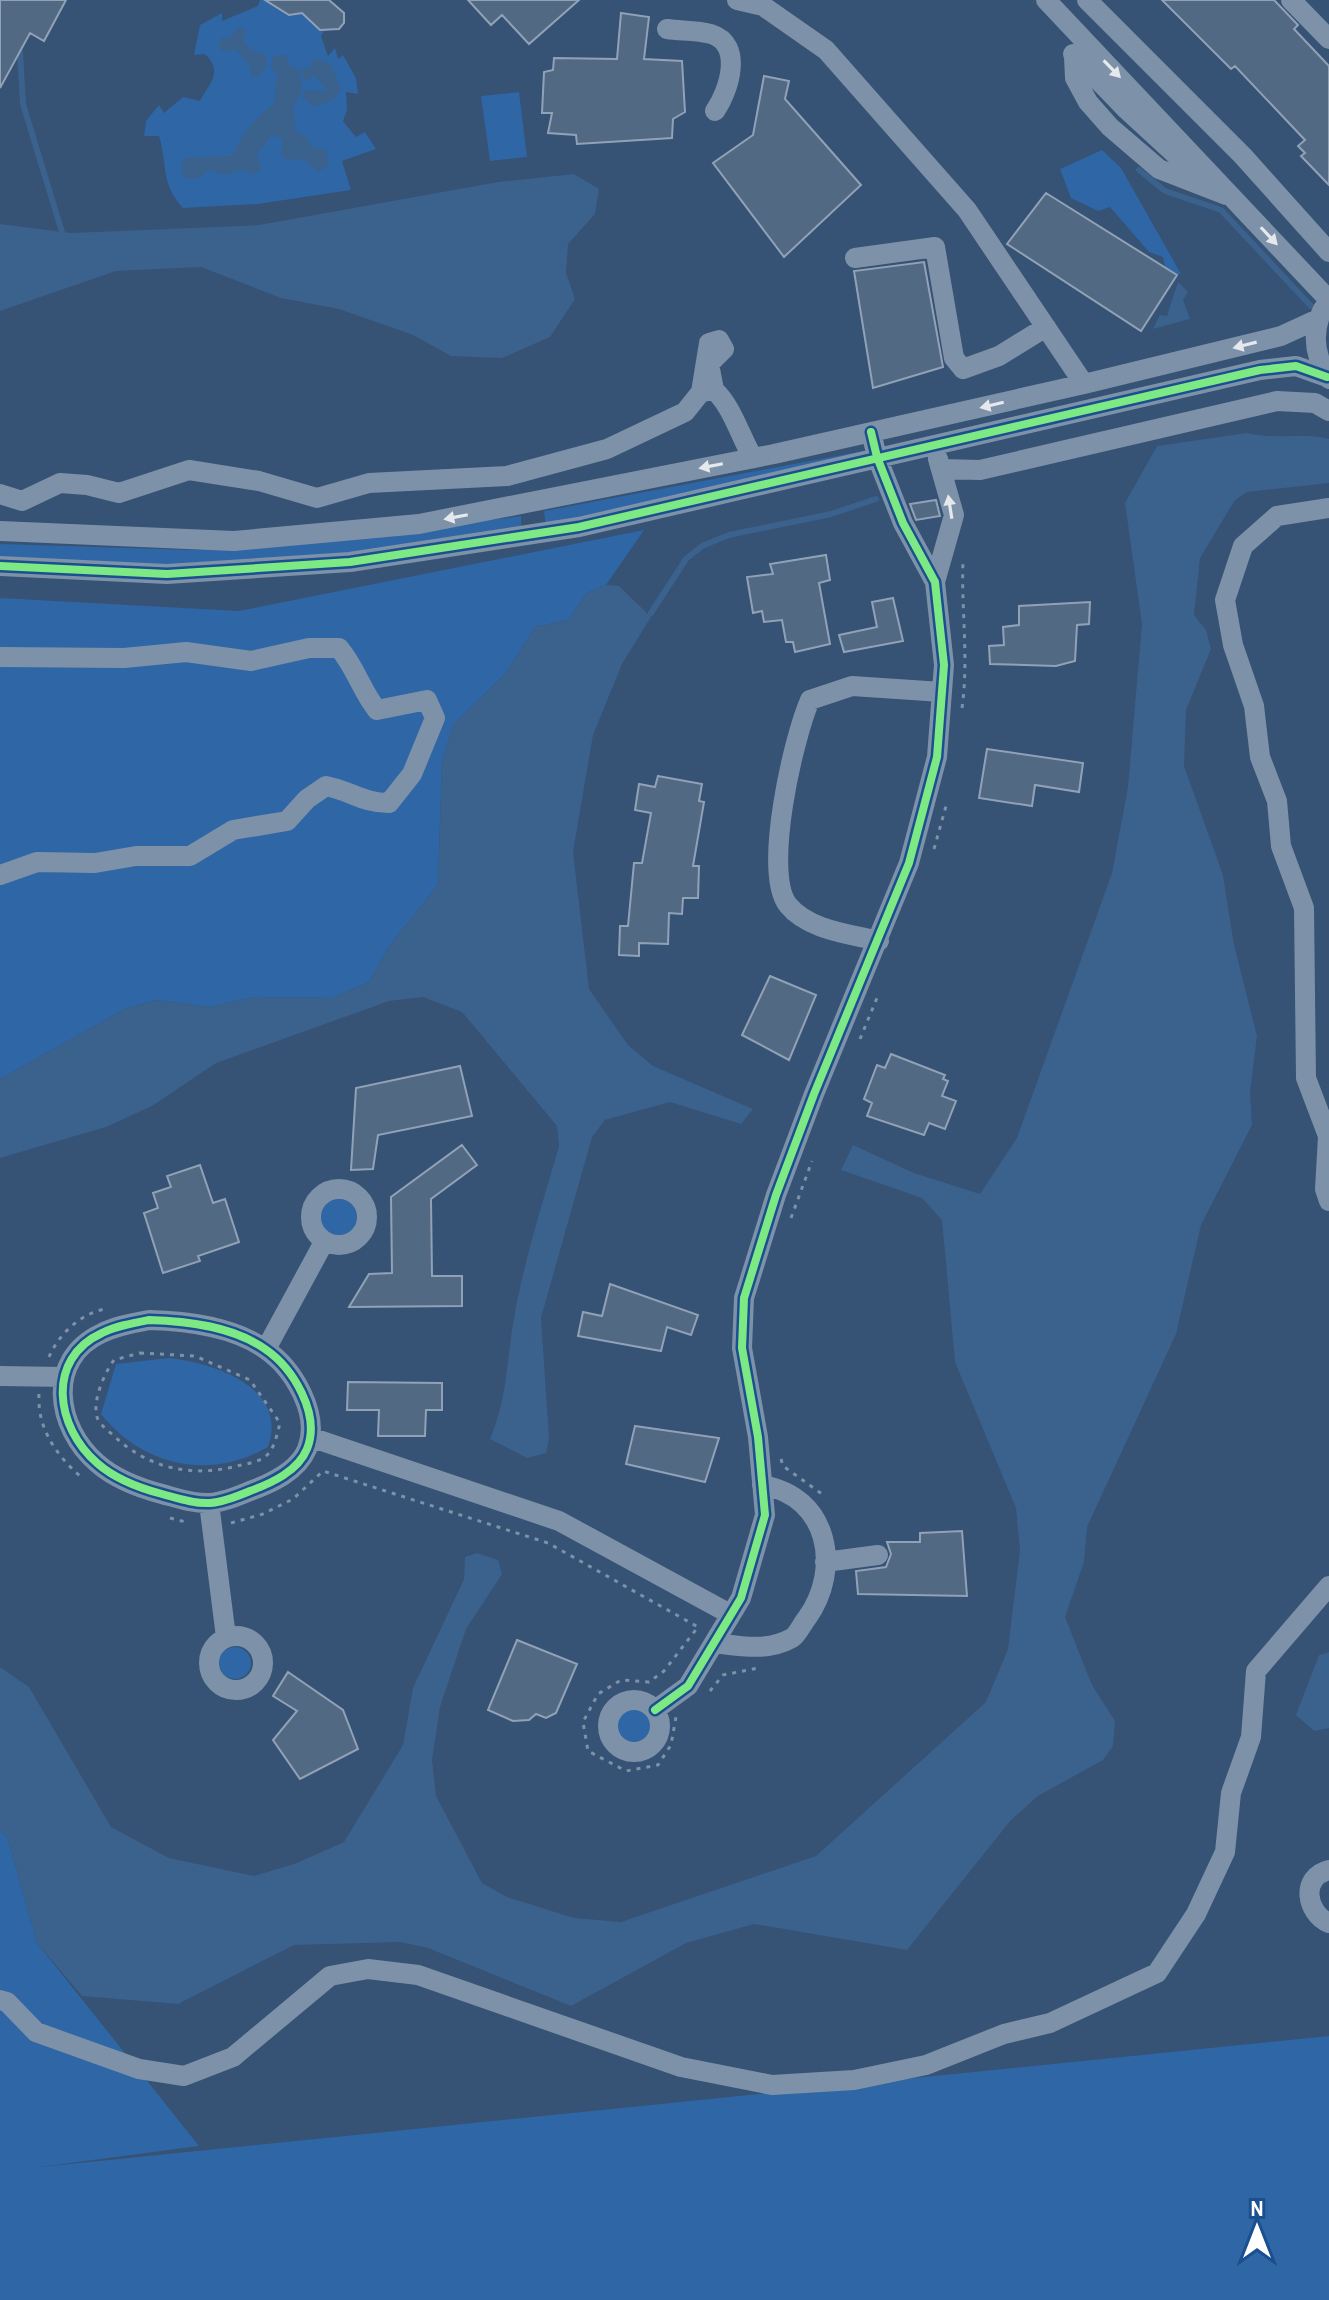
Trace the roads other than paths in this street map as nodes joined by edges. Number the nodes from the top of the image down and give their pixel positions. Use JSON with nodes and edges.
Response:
{"nodes":[{"id":1,"x":737,"y":0,"type":"edge"},
{"id":2,"x":1046,"y":0,"type":"edge"},
{"id":3,"x":1087,"y":0,"type":"edge"},
{"id":4,"x":1291,"y":0,"type":"edge"},
{"id":5,"x":1072,"y":27,"type":"junction"},
{"id":6,"x":667,"y":29,"type":"dead end"},
{"id":7,"x":1329,"y":39,"type":"edge"},
{"id":8,"x":1074,"y":57,"type":"junction"},
{"id":9,"x":715,"y":111,"type":"dead end"},
{"id":10,"x":1208,"y":120,"type":"junction"},
{"id":11,"x":1179,"y":149,"type":"junction"},
{"id":12,"x":1159,"y":169,"type":"junction"},
{"id":13,"x":1213,"y":189,"type":"junction"},
{"id":14,"x":1234,"y":198,"type":"junction"},
{"id":15,"x":1329,"y":252,"type":"edge"},
{"id":16,"x":855,"y":258,"type":"dead end"},
{"id":17,"x":1329,"y":299,"type":"edge"},
{"id":18,"x":1318,"y":319,"type":"junction"},
{"id":19,"x":1046,"y":327,"type":"junction"},
{"id":20,"x":1328,"y":378,"type":"edge"},
{"id":21,"x":1084,"y":384,"type":"junction"},
{"id":22,"x":1329,"y":411,"type":"edge"},
{"id":23,"x":922,"y":421,"type":"junction"},
{"id":24,"x":871,"y":432,"type":"junction"},
{"id":25,"x":934,"y":444,"type":"junction"},
{"id":26,"x":877,"y":457,"type":"junction"},
{"id":27,"x":753,"y":458,"type":"junction"},
{"id":28,"x":941,"y":469,"type":"junction"},
{"id":29,"x":0,"y":494,"type":"edge"},
{"id":30,"x":1329,"y":508,"type":"edge"},
{"id":31,"x":0,"y":531,"type":"edge"},
{"id":32,"x":0,"y":566,"type":"edge"},
{"id":33,"x":935,"y":582,"type":"junction"},
{"id":34,"x":0,"y":657,"type":"edge"},
{"id":35,"x":942,"y":692,"type":"junction"},
{"id":36,"x":0,"y":875,"type":"edge"},
{"id":37,"x":879,"y":941,"type":"junction"},
{"id":38,"x":1329,"y":1201,"type":"edge"},
{"id":39,"x":324,"y":1242,"type":"dead end"},
{"id":40,"x":266,"y":1349,"type":"junction"},
{"id":41,"x":0,"y":1376,"type":"edge"},
{"id":42,"x":64,"y":1377,"type":"junction"},
{"id":43,"x":310,"y":1437,"type":"junction"},
{"id":44,"x":762,"y":1485,"type":"junction"},
{"id":45,"x":209,"y":1503,"type":"junction"},
{"id":46,"x":878,"y":1555,"type":"dead end"},
{"id":47,"x":825,"y":1562,"type":"junction"},
{"id":48,"x":1329,"y":1586,"type":"edge"},
{"id":49,"x":730,"y":1614,"type":"junction"},
{"id":50,"x":226,"y":1637,"type":"dead end"},
{"id":51,"x":714,"y":1643,"type":"junction"},
{"id":52,"x":655,"y":1710,"type":"dead end"},
{"id":53,"x":1329,"y":1870,"type":"edge"},
{"id":54,"x":1329,"y":1923,"type":"edge"},
{"id":55,"x":0,"y":2000,"type":"edge"}],
"edges":[{"from":1,"to":19,"type":"street"},
{"from":2,"to":5,"type":"street"},
{"from":3,"to":10,"type":"street"},
{"from":4,"to":7,"type":"street"},
{"from":5,"to":8,"type":"street"},
{"from":5,"to":11,"type":"street","one_way":true},
{"from":6,"to":9,"type":"street"},
{"from":8,"to":11,"type":"street"},
{"from":8,"to":12,"type":"street"},
{"from":10,"to":11,"type":"street"},
{"from":10,"to":15,"type":"street"},
{"from":11,"to":12,"type":"street"},
{"from":11,"to":13,"type":"street"},
{"from":11,"to":14,"type":"street"},
{"from":12,"to":13,"type":"street"},
{"from":13,"to":14,"type":"street"},
{"from":14,"to":17,"type":"street","one_way":true},
{"from":16,"to":19,"type":"street"},
{"from":17,"to":18,"type":"street"},
{"from":18,"to":20,"type":"street"},
{"from":18,"to":21,"type":"street","one_way":true},
{"from":19,"to":21,"type":"street"},
{"from":20,"to":25,"type":"street"},
{"from":21,"to":23,"type":"street","one_way":true},
{"from":22,"to":28,"type":"street"},
{"from":23,"to":24,"type":"street"},
{"from":23,"to":25,"type":"street"},
{"from":24,"to":26,"type":"street"},
{"from":24,"to":27,"type":"street"},
{"from":25,"to":26,"type":"street"},
{"from":25,"to":28,"type":"street"},
{"from":26,"to":32,"type":"street"},
{"from":26,"to":33,"type":"street"},
{"from":27,"to":29,"type":"street"},
{"from":27,"to":31,"type":"street","one_way":true},
{"from":33,"to":28,"type":"street","one_way":true},
{"from":30,"to":38,"type":"street"},
{"from":33,"to":35,"type":"street"},
{"from":34,"to":36,"type":"street"},
{"from":35,"to":37,"type":"street"},
{"from":35,"to":37,"type":"street"},
{"from":37,"to":44,"type":"street"},
{"from":39,"to":40,"type":"street"},
{"from":40,"to":42,"type":"street"},
{"from":40,"to":43,"type":"street"},
{"from":41,"to":42,"type":"street"},
{"from":42,"to":45,"type":"street"},
{"from":43,"to":45,"type":"street"},
{"from":43,"to":49,"type":"street"},
{"from":44,"to":47,"type":"street"},
{"from":44,"to":49,"type":"street"},
{"from":45,"to":50,"type":"street"},
{"from":46,"to":47,"type":"street"},
{"from":47,"to":51,"type":"street"},
{"from":48,"to":55,"type":"street"},
{"from":49,"to":51,"type":"street"},
{"from":51,"to":52,"type":"street"},
{"from":53,"to":54,"type":"street"}]}
